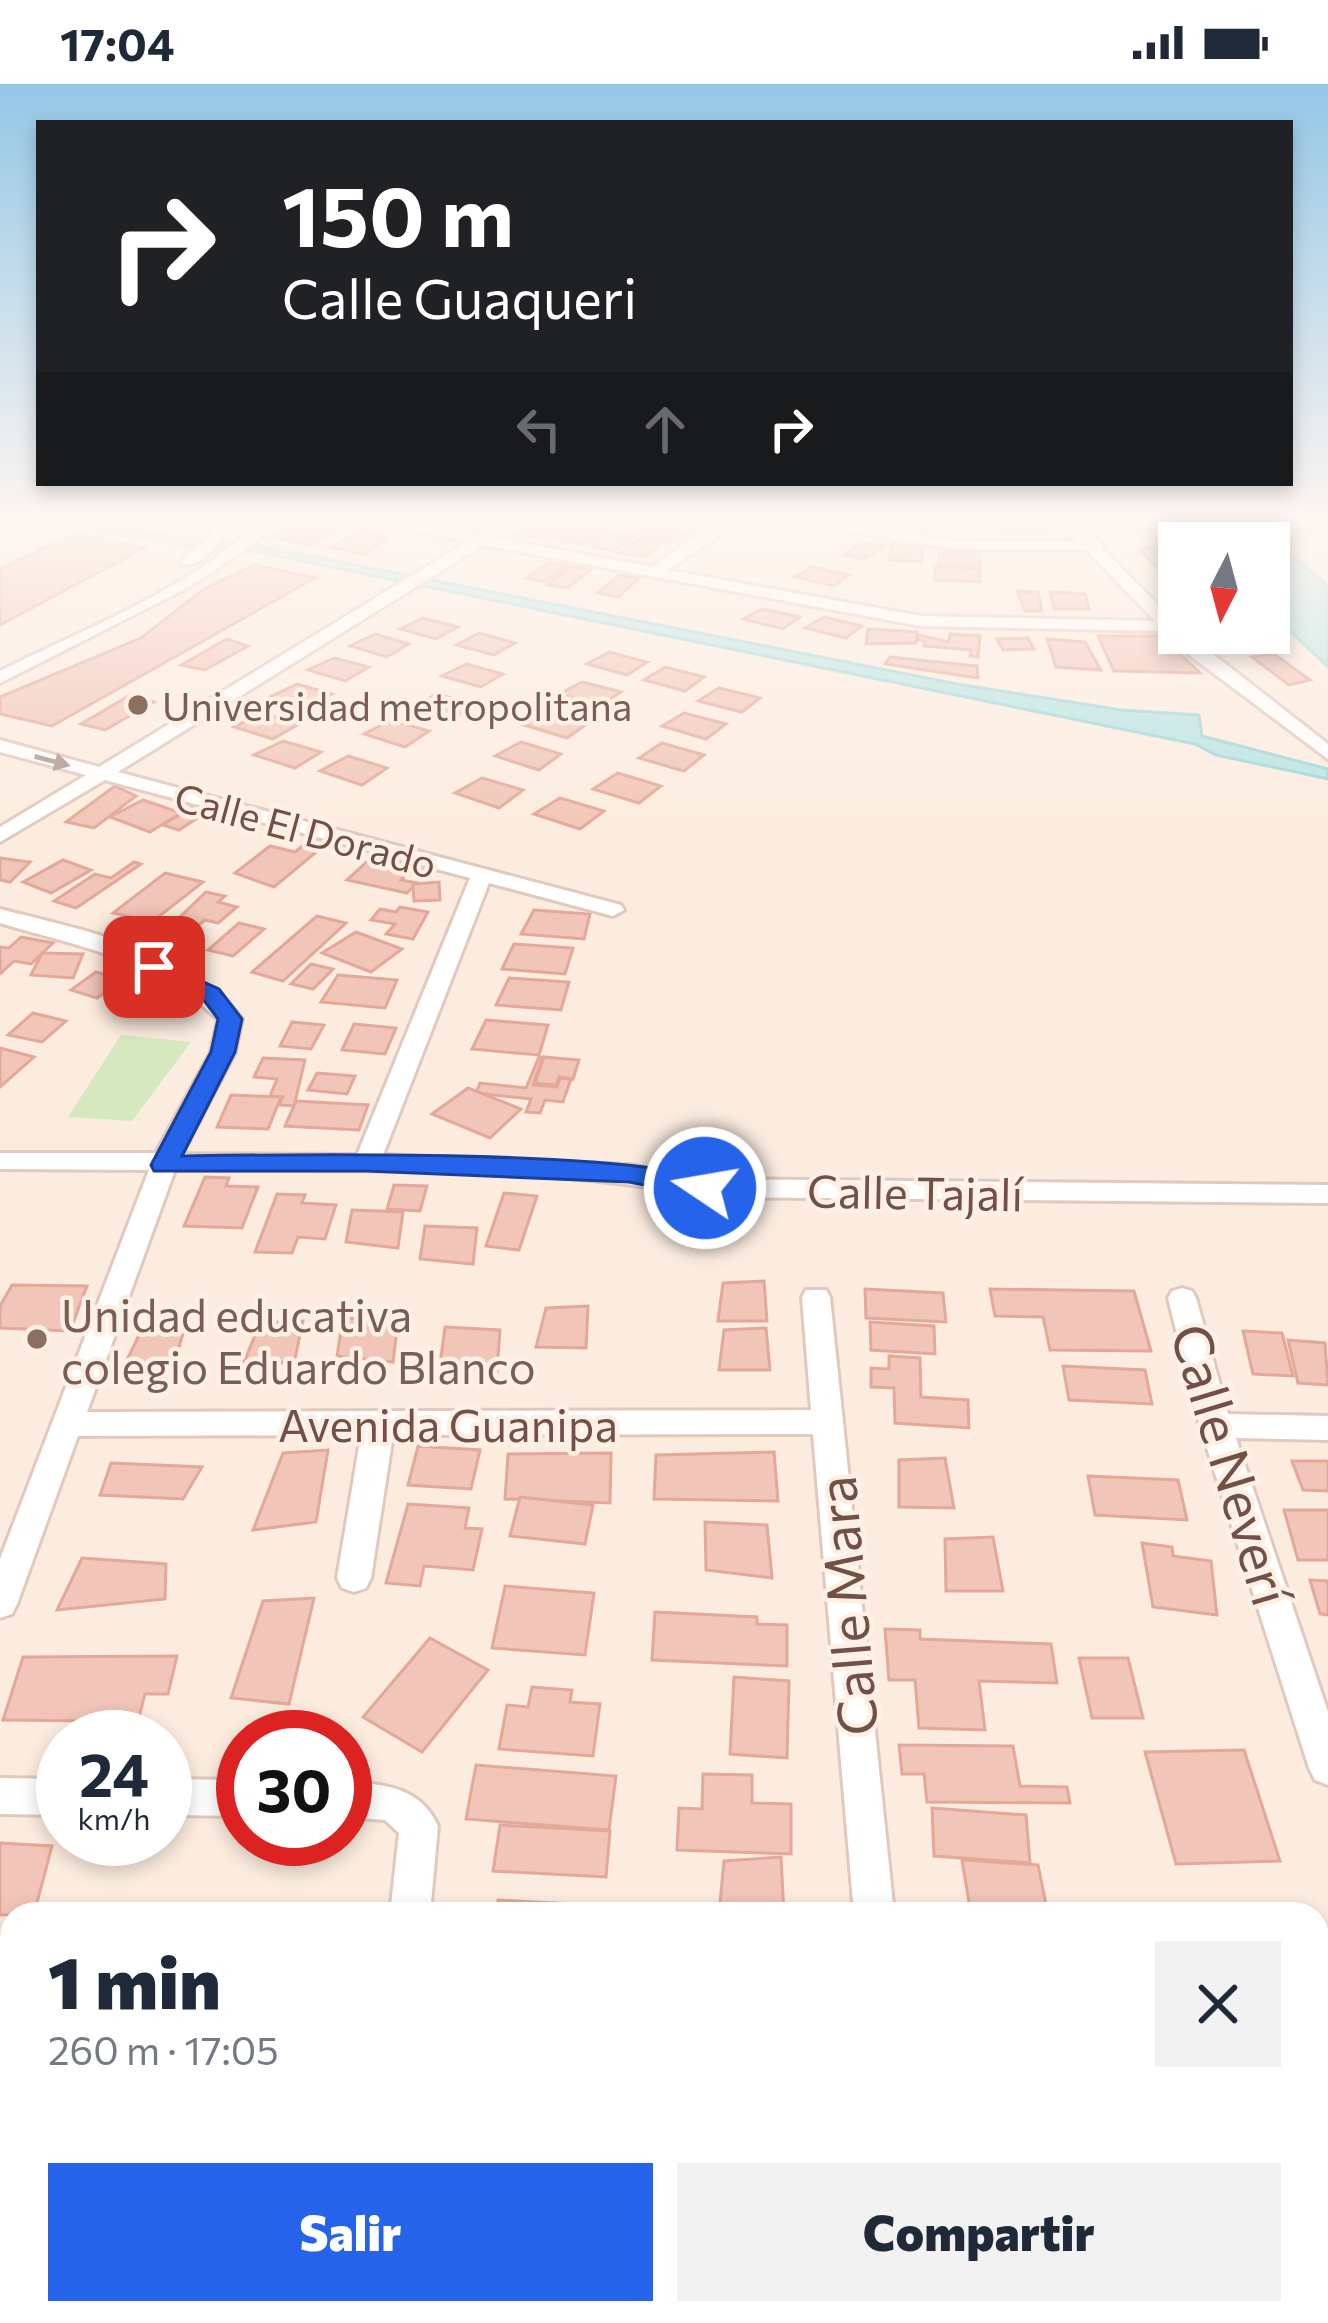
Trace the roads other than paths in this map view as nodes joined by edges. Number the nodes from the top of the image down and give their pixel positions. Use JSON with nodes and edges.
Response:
{"nodes":[{"id":1,"x":73,"y":627,"type":"edge"},
{"id":2,"x":94,"y":627,"type":"edge"},
{"id":3,"x":338,"y":627,"type":"edge"},
{"id":4,"x":1212,"y":654,"type":"edge"},
{"id":5,"x":1215,"y":654,"type":"edge"},
{"id":6,"x":0,"y":664,"type":"edge"},
{"id":7,"x":0,"y":678,"type":"edge"},
{"id":8,"x":1319,"y":737,"type":"edge"},
{"id":9,"x":0,"y":746,"type":"edge"},
{"id":10,"x":1328,"y":753,"type":"edge"},
{"id":11,"x":104,"y":775,"type":"junction"},
{"id":12,"x":0,"y":836,"type":"edge"},
{"id":13,"x":481,"y":876,"type":"junction"},
{"id":14,"x":613,"y":910,"type":"dead end"},
{"id":15,"x":0,"y":916,"type":"edge"},
{"id":16,"x":0,"y":1161,"type":"edge"},
{"id":17,"x":367,"y":1163,"type":"junction"},
{"id":18,"x":164,"y":1165,"type":"junction"},
{"id":19,"x":1328,"y":1194,"type":"edge"},
{"id":20,"x":816,"y":1297,"type":"dead end"},
{"id":21,"x":1182,"y":1298,"type":"dead end"},
{"id":22,"x":827,"y":1422,"type":"junction"},
{"id":23,"x":379,"y":1423,"type":"junction"},
{"id":24,"x":69,"y":1424,"type":"junction"},
{"id":25,"x":1216,"y":1426,"type":"junction"},
{"id":26,"x":1328,"y":1428,"type":"edge"},
{"id":27,"x":354,"y":1578,"type":"dead end"},
{"id":28,"x":0,"y":1604,"type":"edge"},
{"id":29,"x":1326,"y":1752,"type":"edge"},
{"id":30,"x":0,"y":1796,"type":"edge"},
{"id":31,"x":36,"y":1797,"type":"edge"},
{"id":32,"x":372,"y":1801,"type":"edge"},
{"id":33,"x":412,"y":1902,"type":"edge"},
{"id":34,"x":873,"y":1902,"type":"edge"}],
"edges":[{"from":1,"to":6,"type":"street"},
{"from":2,"to":7,"type":"street"},
{"from":3,"to":11,"type":"street"},
{"from":4,"to":8,"type":"street"},
{"from":5,"to":8,"type":"street"},
{"from":8,"to":10,"type":"street"},
{"from":9,"to":11,"type":"street","name":"Calle El Dorado","one_way":true},
{"from":11,"to":12,"type":"street"},
{"from":11,"to":13,"type":"street","name":"Calle El Dorado"},
{"from":13,"to":14,"type":"street","name":"Calle El Dorado"},
{"from":13,"to":17,"type":"street"},
{"from":15,"to":18,"type":"street"},
{"from":16,"to":18,"type":"street","name":"Calle Tajalí"},
{"from":17,"to":18,"type":"street","name":"Calle Tajalí"},
{"from":17,"to":19,"type":"street","name":"Calle Tajalí"},
{"from":18,"to":24,"type":"street"},
{"from":20,"to":22,"type":"street","name":"Calle Mara"},
{"from":21,"to":25,"type":"street","name":"Calle Neverí"},
{"from":22,"to":23,"type":"street","name":"Avenida Guanipa"},
{"from":22,"to":34,"type":"street","name":"Calle Mara"},
{"from":23,"to":24,"type":"street","name":"Avenida Guanipa"},
{"from":23,"to":27,"type":"street"},
{"from":24,"to":28,"type":"street"},
{"from":25,"to":26,"type":"street"},
{"from":25,"to":29,"type":"street","name":"Calle Neverí"},
{"from":30,"to":31,"type":"street"},
{"from":32,"to":33,"type":"street"}]}
